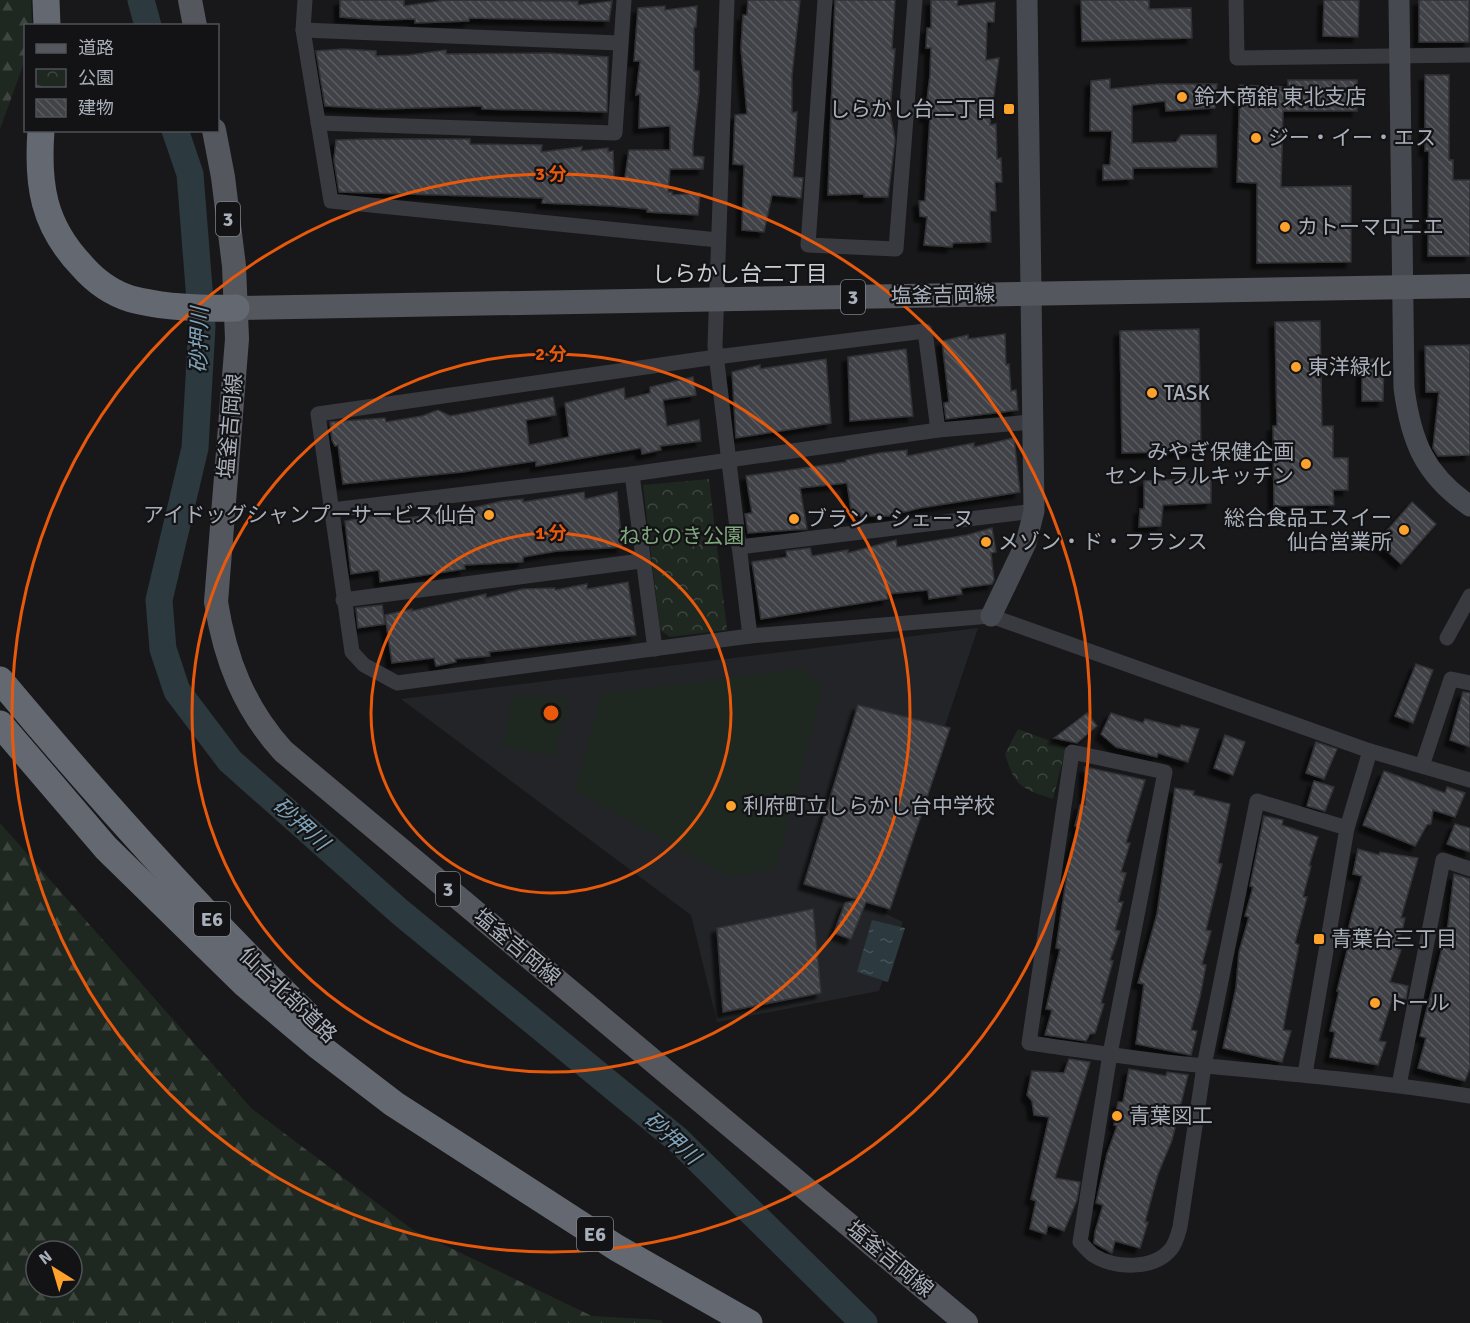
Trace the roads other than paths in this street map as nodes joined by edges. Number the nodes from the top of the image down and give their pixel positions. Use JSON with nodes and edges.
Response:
{"nodes":[{"id":1,"x":46,"y":0,"type":"edge"},
{"id":2,"x":190,"y":0,"type":"edge"},
{"id":3,"x":304,"y":0,"type":"edge"},
{"id":4,"x":624,"y":0,"type":"edge"},
{"id":5,"x":727,"y":0,"type":"edge"},
{"id":6,"x":825,"y":0,"type":"edge"},
{"id":7,"x":915,"y":0,"type":"edge"},
{"id":8,"x":1027,"y":0,"type":"edge"},
{"id":9,"x":1236,"y":0,"type":"edge"},
{"id":10,"x":1399,"y":0,"type":"edge"},
{"id":11,"x":47,"y":24,"type":"edge"},
{"id":12,"x":195,"y":24,"type":"edge"},
{"id":13,"x":303,"y":30,"type":"junction"},
{"id":14,"x":619,"y":43,"type":"junction"},
{"id":15,"x":1470,"y":55,"type":"edge"},
{"id":16,"x":1400,"y":56,"type":"junction"},
{"id":17,"x":318,"y":123,"type":"junction"},
{"id":18,"x":41,"y":132,"type":"edge"},
{"id":19,"x":214,"y":132,"type":"edge"},
{"id":20,"x":718,"y":245,"type":"junction"},
{"id":21,"x":1470,"y":286,"type":"edge"},
{"id":22,"x":1404,"y":287,"type":"junction"},
{"id":23,"x":1030,"y":293,"type":"junction"},
{"id":24,"x":236,"y":308,"type":"junction"},
{"id":25,"x":715,"y":352,"type":"junction"},
{"id":26,"x":1032,"y":422,"type":"junction"},
{"id":27,"x":938,"y":430,"type":"junction"},
{"id":28,"x":728,"y":460,"type":"junction"},
{"id":29,"x":632,"y":474,"type":"junction"},
{"id":30,"x":1470,"y":506,"type":"edge"},
{"id":31,"x":332,"y":510,"type":"junction"},
{"id":32,"x":1034,"y":511,"type":"junction"},
{"id":33,"x":739,"y":547,"type":"junction"},
{"id":34,"x":641,"y":561,"type":"junction"},
{"id":35,"x":1470,"y":596,"type":"edge"},
{"id":36,"x":343,"y":600,"type":"junction"},
{"id":37,"x":991,"y":616,"type":"junction"},
{"id":38,"x":750,"y":636,"type":"junction"},
{"id":39,"x":1448,"y":638,"type":"dead end"},
{"id":40,"x":655,"y":649,"type":"junction"},
{"id":41,"x":0,"y":680,"type":"edge"},
{"id":42,"x":1470,"y":683,"type":"edge"},
{"id":43,"x":0,"y":724,"type":"edge"},
{"id":44,"x":1370,"y":751,"type":"junction"},
{"id":45,"x":1422,"y":766,"type":"junction"},
{"id":46,"x":1470,"y":780,"type":"edge"},
{"id":47,"x":1347,"y":828,"type":"junction"},
{"id":48,"x":1470,"y":868,"type":"edge"},
{"id":49,"x":1110,"y":1054,"type":"junction"},
{"id":50,"x":1204,"y":1066,"type":"junction"},
{"id":51,"x":1305,"y":1074,"type":"junction"},
{"id":52,"x":1399,"y":1084,"type":"junction"},
{"id":53,"x":1470,"y":1096,"type":"edge"},
{"id":54,"x":446,"y":1136,"type":"junction"},
{"id":55,"x":749,"y":1323,"type":"edge"},
{"id":56,"x":966,"y":1323,"type":"edge"}],
"edges":[{"from":1,"to":11,"type":"highway"},
{"from":2,"to":12,"type":"main road"},
{"from":3,"to":13,"type":"street"},
{"from":4,"to":14,"type":"street"},
{"from":5,"to":20,"type":"street"},
{"from":6,"to":7,"type":"street"},
{"from":8,"to":23,"type":"street"},
{"from":9,"to":16,"type":"street"},
{"from":10,"to":16,"type":"street"},
{"from":13,"to":14,"type":"street"},
{"from":13,"to":17,"type":"street"},
{"from":14,"to":17,"type":"street"},
{"from":15,"to":16,"type":"street"},
{"from":16,"to":22,"type":"street"},
{"from":17,"to":20,"type":"street"},
{"from":18,"to":24,"type":"highway"},
{"from":19,"to":24,"type":"main road","name":"塩釜吉岡線","number":"3"},
{"from":20,"to":25,"type":"street"},
{"from":21,"to":22,"type":"main road","name":"塩釜吉岡線","number":"3"},
{"from":22,"to":23,"type":"main road","name":"塩釜吉岡線","number":"3"},
{"from":22,"to":30,"type":"street"},
{"from":23,"to":24,"type":"main road","name":"塩釜吉岡線","number":"3"},
{"from":23,"to":26,"type":"street"},
{"from":24,"to":56,"type":"main road","name":"塩釜吉岡線","number":"3"},
{"from":25,"to":27,"type":"street"},
{"from":25,"to":28,"type":"street"},
{"from":25,"to":31,"type":"street"},
{"from":26,"to":27,"type":"street"},
{"from":26,"to":32,"type":"street"},
{"from":27,"to":28,"type":"street"},
{"from":28,"to":29,"type":"street"},
{"from":28,"to":33,"type":"street"},
{"from":29,"to":31,"type":"street"},
{"from":29,"to":34,"type":"street"},
{"from":31,"to":36,"type":"street"},
{"from":32,"to":33,"type":"street"},
{"from":32,"to":37,"type":"street"},
{"from":33,"to":38,"type":"street"},
{"from":34,"to":36,"type":"street"},
{"from":34,"to":40,"type":"street"},
{"from":35,"to":39,"type":"street"},
{"from":36,"to":40,"type":"street"},
{"from":37,"to":38,"type":"street"},
{"from":37,"to":44,"type":"street"},
{"from":38,"to":40,"type":"street"},
{"from":41,"to":54,"type":"highway","name":"仙台北部道路","number":"E6"},
{"from":42,"to":45,"type":"street"},
{"from":43,"to":54,"type":"highway","name":"仙台北部道路","number":"E6"},
{"from":44,"to":45,"type":"street"},
{"from":44,"to":47,"type":"street"},
{"from":45,"to":46,"type":"street"},
{"from":47,"to":50,"type":"street"},
{"from":47,"to":51,"type":"street"},
{"from":48,"to":52,"type":"street"},
{"from":49,"to":49,"type":"street"},
{"from":49,"to":50,"type":"street"},
{"from":49,"to":50,"type":"street"},
{"from":50,"to":51,"type":"street"},
{"from":51,"to":52,"type":"street"},
{"from":52,"to":53,"type":"street"},
{"from":54,"to":55,"type":"highway","name":"仙台北部道路","number":"E6"}]}
